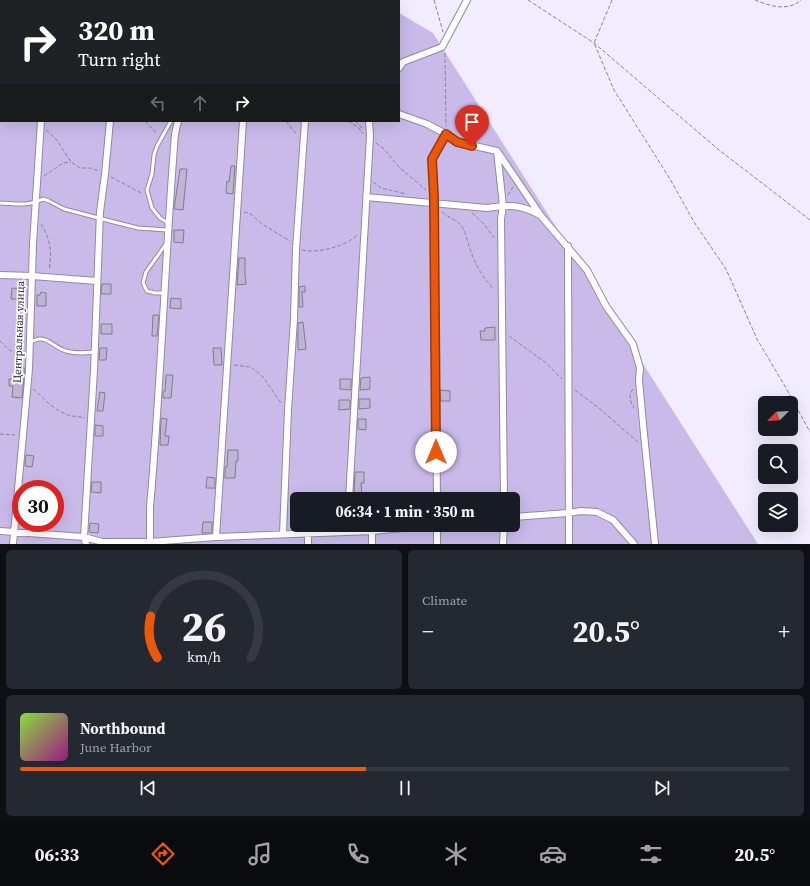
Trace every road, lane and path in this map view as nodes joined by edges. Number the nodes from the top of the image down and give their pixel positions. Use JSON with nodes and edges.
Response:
{"nodes":[{"id":1,"x":434,"y":0,"type":"edge"},
{"id":2,"x":467,"y":0,"type":"edge"},
{"id":3,"x":528,"y":0,"type":"edge"},
{"id":4,"x":612,"y":0,"type":"edge"},
{"id":5,"x":755,"y":0,"type":"edge"},
{"id":6,"x":801,"y":0,"type":"edge"},
{"id":7,"x":445,"y":41,"type":"junction"},
{"id":8,"x":594,"y":43,"type":"junction"},
{"id":9,"x":400,"y":66,"type":"edge"},
{"id":10,"x":400,"y":114,"type":"edge"},
{"id":11,"x":110,"y":122,"type":"edge"},
{"id":12,"x":170,"y":122,"type":"edge"},
{"id":13,"x":178,"y":122,"type":"edge"},
{"id":14,"x":243,"y":122,"type":"edge"},
{"id":15,"x":287,"y":122,"type":"edge"},
{"id":16,"x":305,"y":122,"type":"edge"},
{"id":17,"x":350,"y":122,"type":"edge"},
{"id":18,"x":369,"y":122,"type":"edge"},
{"id":19,"x":41,"y":123,"type":"edge"},
{"id":20,"x":446,"y":134,"type":"junction"},
{"id":21,"x":370,"y":136,"type":"junction"},
{"id":22,"x":303,"y":143,"type":"junction"},
{"id":23,"x":369,"y":147,"type":"junction"},
{"id":24,"x":497,"y":151,"type":"junction"},
{"id":25,"x":71,"y":162,"type":"junction"},
{"id":26,"x":368,"y":172,"type":"junction"},
{"id":27,"x":105,"y":174,"type":"junction"},
{"id":28,"x":37,"y":181,"type":"junction"},
{"id":29,"x":518,"y":181,"type":"junction"},
{"id":30,"x":406,"y":194,"type":"dead end"},
{"id":31,"x":149,"y":197,"type":"junction"},
{"id":32,"x":366,"y":197,"type":"junction"},
{"id":33,"x":434,"y":200,"type":"junction"},
{"id":34,"x":0,"y":203,"type":"edge"},
{"id":35,"x":36,"y":203,"type":"junction"},
{"id":36,"x":503,"y":206,"type":"junction"},
{"id":37,"x":236,"y":210,"type":"junction"},
{"id":38,"x":472,"y":213,"type":"dead end"},
{"id":39,"x":35,"y":215,"type":"junction"},
{"id":40,"x":542,"y":216,"type":"junction"},
{"id":41,"x":100,"y":218,"type":"junction"},
{"id":42,"x":810,"y":220,"type":"edge"},
{"id":43,"x":365,"y":225,"type":"junction"},
{"id":44,"x":168,"y":227,"type":"junction"},
{"id":45,"x":167,"y":242,"type":"junction"},
{"id":46,"x":496,"y":242,"type":"dead end"},
{"id":47,"x":296,"y":245,"type":"junction"},
{"id":48,"x":568,"y":246,"type":"junction"},
{"id":49,"x":0,"y":275,"type":"edge"},
{"id":50,"x":32,"y":276,"type":"junction"},
{"id":51,"x":48,"y":277,"type":"junction"},
{"id":52,"x":97,"y":281,"type":"junction"},
{"id":53,"x":165,"y":293,"type":"junction"},
{"id":54,"x":501,"y":294,"type":"junction"},
{"id":55,"x":0,"y":341,"type":"edge"},
{"id":56,"x":30,"y":343,"type":"junction"},
{"id":57,"x":95,"y":352,"type":"junction"},
{"id":58,"x":29,"y":362,"type":"junction"},
{"id":59,"x":227,"y":364,"type":"junction"},
{"id":60,"x":28,"y":383,"type":"junction"},
{"id":61,"x":288,"y":410,"type":"junction"},
{"id":62,"x":91,"y":422,"type":"junction"},
{"id":63,"x":810,"y":432,"type":"edge"},
{"id":64,"x":0,"y":434,"type":"edge"},
{"id":65,"x":23,"y":434,"type":"junction"},
{"id":66,"x":349,"y":492,"type":"edge"},
{"id":67,"x":436,"y":492,"type":"edge"},
{"id":68,"x":504,"y":492,"type":"edge"},
{"id":69,"x":568,"y":513,"type":"junction"},
{"id":70,"x":520,"y":516,"type":"edge"},
{"id":71,"x":0,"y":531,"type":"edge"},
{"id":72,"x":348,"y":532,"type":"edge"},
{"id":73,"x":372,"y":532,"type":"edge"},
{"id":74,"x":436,"y":532,"type":"edge"},
{"id":75,"x":504,"y":532,"type":"edge"},
{"id":76,"x":14,"y":533,"type":"junction"},
{"id":77,"x":283,"y":534,"type":"junction"},
{"id":78,"x":308,"y":534,"type":"junction"},
{"id":79,"x":84,"y":537,"type":"junction"},
{"id":80,"x":216,"y":537,"type":"junction"},
{"id":81,"x":238,"y":537,"type":"junction"},
{"id":82,"x":150,"y":542,"type":"junction"},
{"id":83,"x":171,"y":542,"type":"edge"},
{"id":84,"x":102,"y":543,"type":"edge"},
{"id":85,"x":13,"y":544,"type":"edge"},
{"id":86,"x":86,"y":544,"type":"edge"},
{"id":87,"x":238,"y":544,"type":"edge"},
{"id":88,"x":308,"y":544,"type":"edge"},
{"id":89,"x":372,"y":544,"type":"edge"},
{"id":90,"x":437,"y":544,"type":"edge"},
{"id":91,"x":503,"y":544,"type":"edge"},
{"id":92,"x":569,"y":544,"type":"edge"},
{"id":93,"x":634,"y":544,"type":"edge"},
{"id":94,"x":655,"y":544,"type":"edge"}],
"edges":[{"from":1,"to":7,"type":"path"},
{"from":2,"to":7,"type":"street"},
{"from":3,"to":8,"type":"path"},
{"from":4,"to":8,"type":"path"},
{"from":5,"to":6,"type":"path"},
{"from":7,"to":9,"type":"street"},
{"from":7,"to":20,"type":"path"},
{"from":8,"to":42,"type":"path"},
{"from":8,"to":63,"type":"path"},
{"from":10,"to":20,"type":"street"},
{"from":11,"to":27,"type":"street"},
{"from":12,"to":31,"type":"lane"},
{"from":13,"to":44,"type":"street"},
{"from":14,"to":37,"type":"street"},
{"from":15,"to":22,"type":"path"},
{"from":16,"to":22,"type":"street"},
{"from":17,"to":23,"type":"path"},
{"from":18,"to":21,"type":"street"},
{"from":19,"to":25,"type":"path"},
{"from":19,"to":28,"type":"street","name":"Центральная улица"},
{"from":20,"to":24,"type":"street"},
{"from":20,"to":33,"type":"street"},
{"from":21,"to":23,"type":"street"},
{"from":21,"to":33,"type":"path"},
{"from":22,"to":47,"type":"street"},
{"from":23,"to":26,"type":"street"},
{"from":24,"to":29,"type":"street"},
{"from":24,"to":36,"type":"street"},
{"from":25,"to":27,"type":"path"},
{"from":25,"to":28,"type":"path"},
{"from":26,"to":30,"type":"path"},
{"from":26,"to":32,"type":"street"},
{"from":27,"to":31,"type":"path"},
{"from":27,"to":41,"type":"street"},
{"from":28,"to":35,"type":"street","name":"Центральная улица"},
{"from":29,"to":36,"type":"path"},
{"from":29,"to":40,"type":"street"},
{"from":31,"to":44,"type":"lane"},
{"from":32,"to":33,"type":"street"},
{"from":32,"to":43,"type":"street"},
{"from":33,"to":36,"type":"street"},
{"from":33,"to":54,"type":"path"},
{"from":33,"to":67,"type":"street"},
{"from":34,"to":35,"type":"lane"},
{"from":35,"to":39,"type":"street","name":"Центральная улица"},
{"from":35,"to":41,"type":"lane"},
{"from":36,"to":40,"type":"street"},
{"from":36,"to":54,"type":"street"},
{"from":37,"to":47,"type":"path"},
{"from":37,"to":59,"type":"street"},
{"from":38,"to":46,"type":"path"},
{"from":39,"to":50,"type":"street","name":"Центральная улица"},
{"from":39,"to":51,"type":"path"},
{"from":40,"to":48,"type":"street"},
{"from":41,"to":44,"type":"lane"},
{"from":41,"to":52,"type":"street"},
{"from":43,"to":47,"type":"path"},
{"from":43,"to":66,"type":"street"},
{"from":44,"to":45,"type":"street"},
{"from":45,"to":53,"type":"street"},
{"from":45,"to":53,"type":"lane"},
{"from":47,"to":61,"type":"street"},
{"from":48,"to":69,"type":"street"},
{"from":48,"to":94,"type":"street"},
{"from":49,"to":50,"type":"street"},
{"from":50,"to":51,"type":"street"},
{"from":50,"to":56,"type":"street","name":"Центральная улица"},
{"from":51,"to":52,"type":"street"},
{"from":52,"to":57,"type":"street"},
{"from":53,"to":82,"type":"street"},
{"from":54,"to":68,"type":"street"},
{"from":55,"to":58,"type":"path"},
{"from":56,"to":57,"type":"lane"},
{"from":56,"to":58,"type":"street","name":"Центральная улица"},
{"from":57,"to":62,"type":"street"},
{"from":58,"to":60,"type":"street","name":"Центральная улица"},
{"from":59,"to":61,"type":"path"},
{"from":59,"to":80,"type":"street"},
{"from":60,"to":62,"type":"path"},
{"from":60,"to":65,"type":"street","name":"Центральная улица"},
{"from":61,"to":77,"type":"street"},
{"from":62,"to":79,"type":"street"},
{"from":64,"to":65,"type":"path"},
{"from":65,"to":76,"type":"street","name":"Центральная улица"},
{"from":69,"to":70,"type":"street"},
{"from":69,"to":92,"type":"street"},
{"from":69,"to":93,"type":"street"},
{"from":71,"to":76,"type":"street"},
{"from":72,"to":78,"type":"street"},
{"from":73,"to":89,"type":"street"},
{"from":74,"to":90,"type":"street"},
{"from":75,"to":91,"type":"street"},
{"from":76,"to":79,"type":"street"},
{"from":76,"to":85,"type":"street","name":"Центральная улица"},
{"from":77,"to":78,"type":"street"},
{"from":77,"to":81,"type":"street"},
{"from":78,"to":88,"type":"street"},
{"from":79,"to":84,"type":"street"},
{"from":79,"to":86,"type":"street"},
{"from":80,"to":81,"type":"street"},
{"from":80,"to":83,"type":"street"},
{"from":81,"to":87,"type":"street"},
{"from":82,"to":83,"type":"street"},
{"from":82,"to":84,"type":"street"}]}
